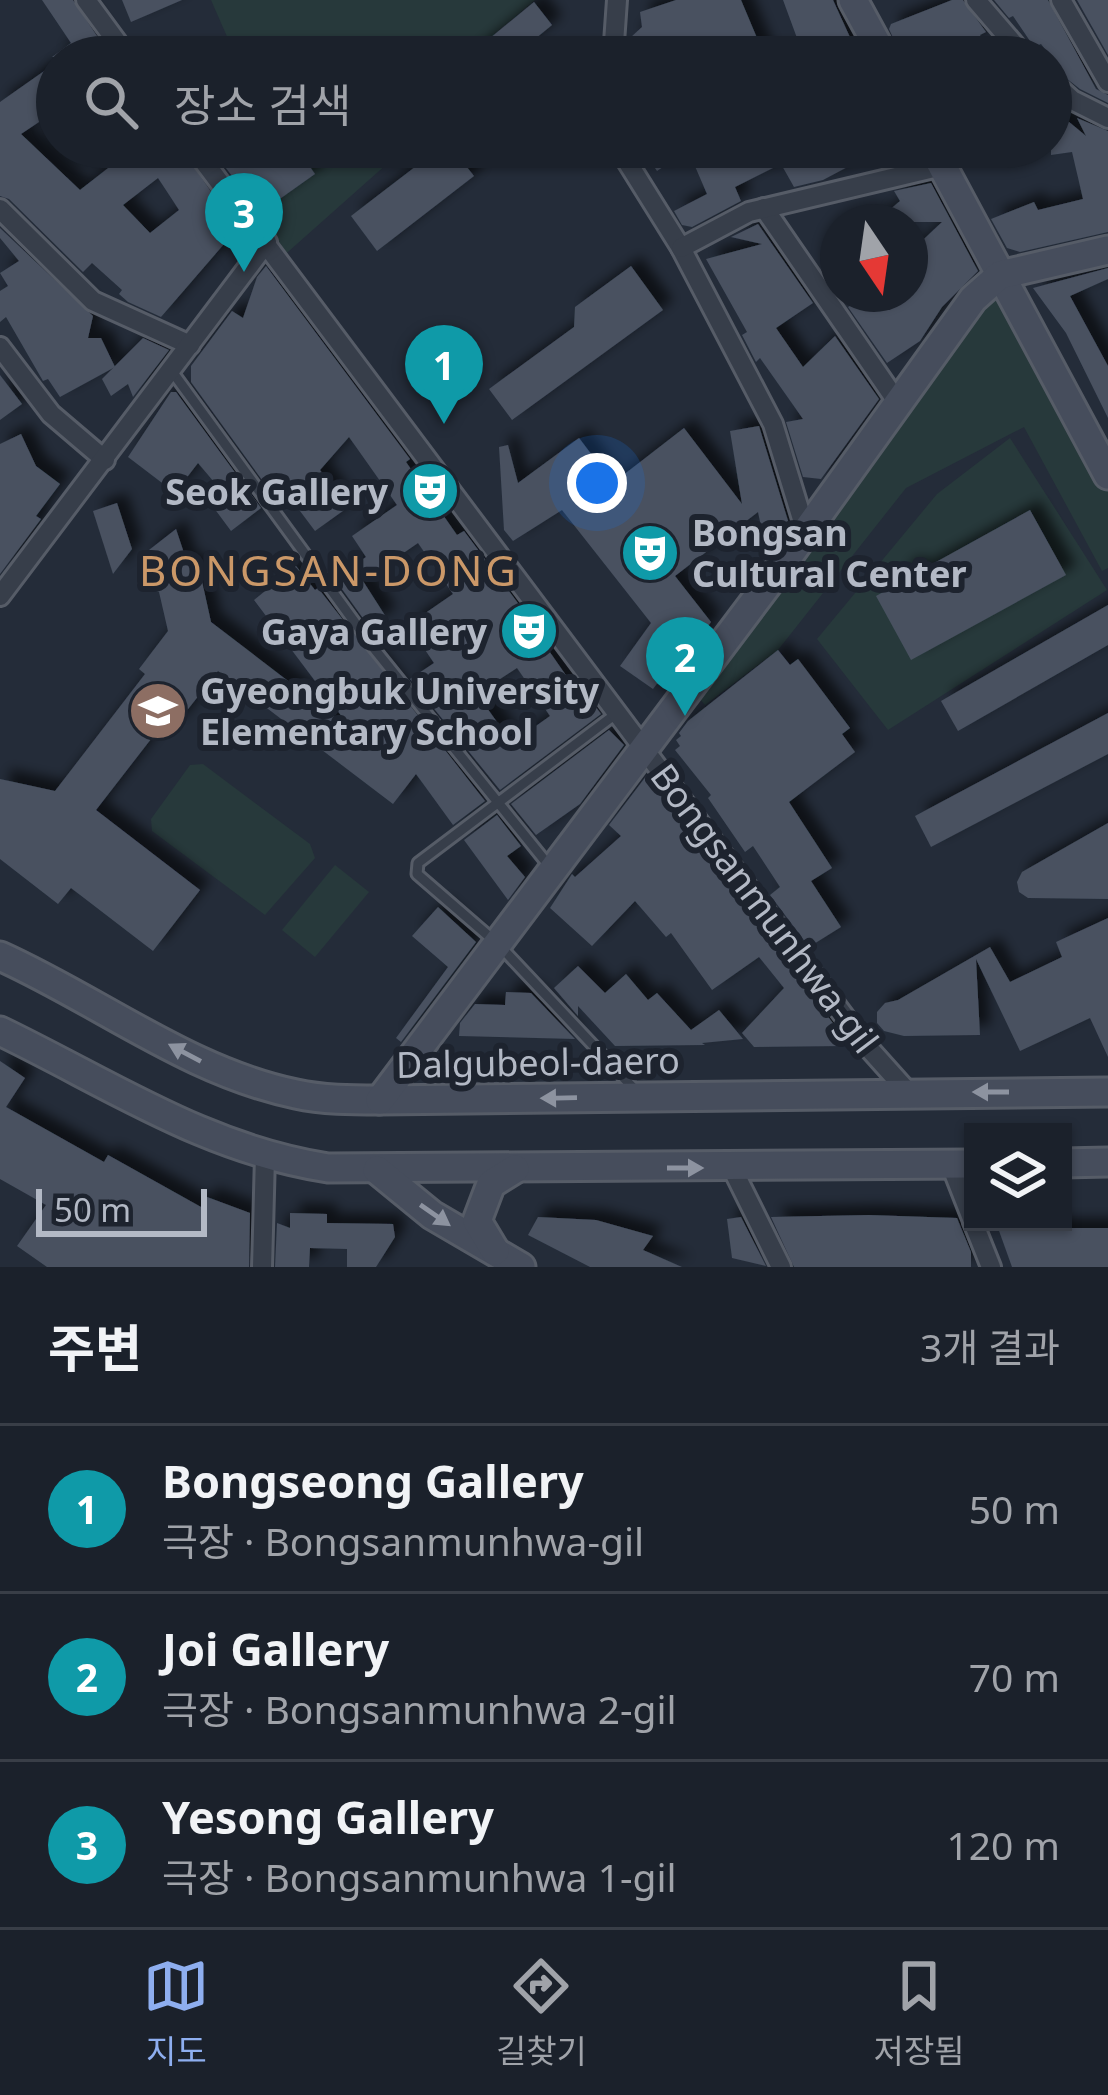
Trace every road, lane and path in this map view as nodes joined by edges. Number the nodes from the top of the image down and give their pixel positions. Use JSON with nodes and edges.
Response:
{"nodes":[{"id":1,"x":86,"y":0,"type":"edge"},
{"id":2,"x":617,"y":0,"type":"edge"},
{"id":3,"x":854,"y":0,"type":"edge"},
{"id":4,"x":976,"y":0,"type":"edge"},
{"id":5,"x":1060,"y":0,"type":"edge"},
{"id":6,"x":113,"y":36,"type":"edge"},
{"id":7,"x":614,"y":36,"type":"edge"},
{"id":8,"x":873,"y":36,"type":"edge"},
{"id":9,"x":1007,"y":36,"type":"edge"},
{"id":10,"x":1108,"y":82,"type":"edge"},
{"id":11,"x":1072,"y":100,"type":"edge"},
{"id":12,"x":1108,"y":118,"type":"edge"},
{"id":13,"x":209,"y":168,"type":"edge"},
{"id":14,"x":631,"y":168,"type":"edge"},
{"id":15,"x":900,"y":168,"type":"edge"},
{"id":16,"x":943,"y":168,"type":"edge"},
{"id":17,"x":764,"y":208,"type":"junction"},
{"id":18,"x":0,"y":209,"type":"edge"},
{"id":19,"x":267,"y":242,"type":"junction"},
{"id":20,"x":681,"y":248,"type":"junction"},
{"id":21,"x":1108,"y":250,"type":"edge"},
{"id":22,"x":1000,"y":275,"type":"junction"},
{"id":23,"x":190,"y":345,"type":"junction"},
{"id":24,"x":0,"y":347,"type":"edge"},
{"id":25,"x":171,"y":370,"type":"junction"},
{"id":26,"x":898,"y":403,"type":"junction"},
{"id":27,"x":105,"y":460,"type":"junction"},
{"id":28,"x":1108,"y":475,"type":"edge"},
{"id":29,"x":806,"y":532,"type":"junction"},
{"id":30,"x":0,"y":596,"type":"edge"},
{"id":31,"x":618,"y":712,"type":"junction"},
{"id":32,"x":645,"y":749,"type":"junction"},
{"id":33,"x":498,"y":803,"type":"junction"},
{"id":34,"x":554,"y":872,"type":"junction"},
{"id":35,"x":0,"y":944,"type":"edge"},
{"id":36,"x":499,"y":945,"type":"junction"},
{"id":37,"x":0,"y":956,"type":"edge"},
{"id":38,"x":46,"y":976,"type":"junction"},
{"id":39,"x":0,"y":1031,"type":"edge"},
{"id":40,"x":908,"y":1092,"type":"junction"},
{"id":41,"x":1108,"y":1092,"type":"edge"},
{"id":42,"x":641,"y":1096,"type":"junction"},
{"id":43,"x":380,"y":1100,"type":"junction"},
{"id":44,"x":265,"y":1156,"type":"junction"},
{"id":45,"x":1108,"y":1162,"type":"edge"},
{"id":46,"x":1072,"y":1163,"type":"edge"},
{"id":47,"x":962,"y":1165,"type":"edge"},
{"id":48,"x":732,"y":1168,"type":"junction"},
{"id":49,"x":515,"y":1169,"type":"junction"},
{"id":50,"x":377,"y":1170,"type":"junction"},
{"id":51,"x":977,"y":1231,"type":"edge"},
{"id":52,"x":509,"y":1261,"type":"edge"},
{"id":53,"x":262,"y":1267,"type":"edge"},
{"id":54,"x":781,"y":1267,"type":"edge"},
{"id":55,"x":991,"y":1267,"type":"edge"}],
"edges":[{"from":1,"to":6,"type":"street"},
{"from":2,"to":7,"type":"street"},
{"from":3,"to":8,"type":"main road"},
{"from":4,"to":9,"type":"street"},
{"from":5,"to":10,"type":"street"},
{"from":11,"to":12,"type":"street"},
{"from":13,"to":19,"type":"street","name":"Bongsanmunhwa-gil"},
{"from":14,"to":20,"type":"street"},
{"from":15,"to":17,"type":"street"},
{"from":16,"to":22,"type":"main road"},
{"from":17,"to":20,"type":"street"},
{"from":17,"to":26,"type":"street"},
{"from":18,"to":23,"type":"street"},
{"from":19,"to":23,"type":"street"},
{"from":19,"to":31,"type":"street","name":"Bongsanmunhwa-gil"},
{"from":20,"to":29,"type":"street"},
{"from":21,"to":22,"type":"main road"},
{"from":22,"to":26,"type":"main road"},
{"from":22,"to":28,"type":"main road"},
{"from":23,"to":25,"type":"street"},
{"from":24,"to":27,"type":"street"},
{"from":25,"to":27,"type":"street"},
{"from":25,"to":33,"type":"lane"},
{"from":26,"to":29,"type":"main road"},
{"from":27,"to":30,"type":"street"},
{"from":29,"to":32,"type":"main road"},
{"from":31,"to":32,"type":"street","name":"Bongsanmunhwa-gil"},
{"from":31,"to":33,"type":"lane"},
{"from":32,"to":34,"type":"main road"},
{"from":32,"to":40,"type":"street","name":"Bongsanmunhwa-gil"},
{"from":33,"to":34,"type":"lane"},
{"from":33,"to":36,"type":"lane"},
{"from":34,"to":36,"type":"main road"},
{"from":35,"to":38,"type":"main road"},
{"from":36,"to":42,"type":"lane"},
{"from":36,"to":43,"type":"main road"},
{"from":37,"to":38,"type":"main road","name":"Dalgubeol-daero"},
{"from":43,"to":38,"type":"main road","name":"Dalgubeol-daero","one_way":true},
{"from":39,"to":44,"type":"main road"},
{"from":41,"to":40,"type":"main road","name":"Dalgubeol-daero","one_way":true},
{"from":40,"to":42,"type":"main road","name":"Dalgubeol-daero"},
{"from":42,"to":43,"type":"main road","name":"Dalgubeol-daero","one_way":true},
{"from":44,"to":50,"type":"main road"},
{"from":44,"to":53,"type":"street"},
{"from":45,"to":46,"type":"main road"},
{"from":47,"to":48,"type":"main road"},
{"from":49,"to":48,"type":"main road","one_way":true},
{"from":48,"to":54,"type":"street"},
{"from":49,"to":50,"type":"main road"},
{"from":49,"to":52,"type":"main road"},
{"from":50,"to":52,"type":"main road","one_way":true},
{"from":51,"to":55,"type":"street"}]}
